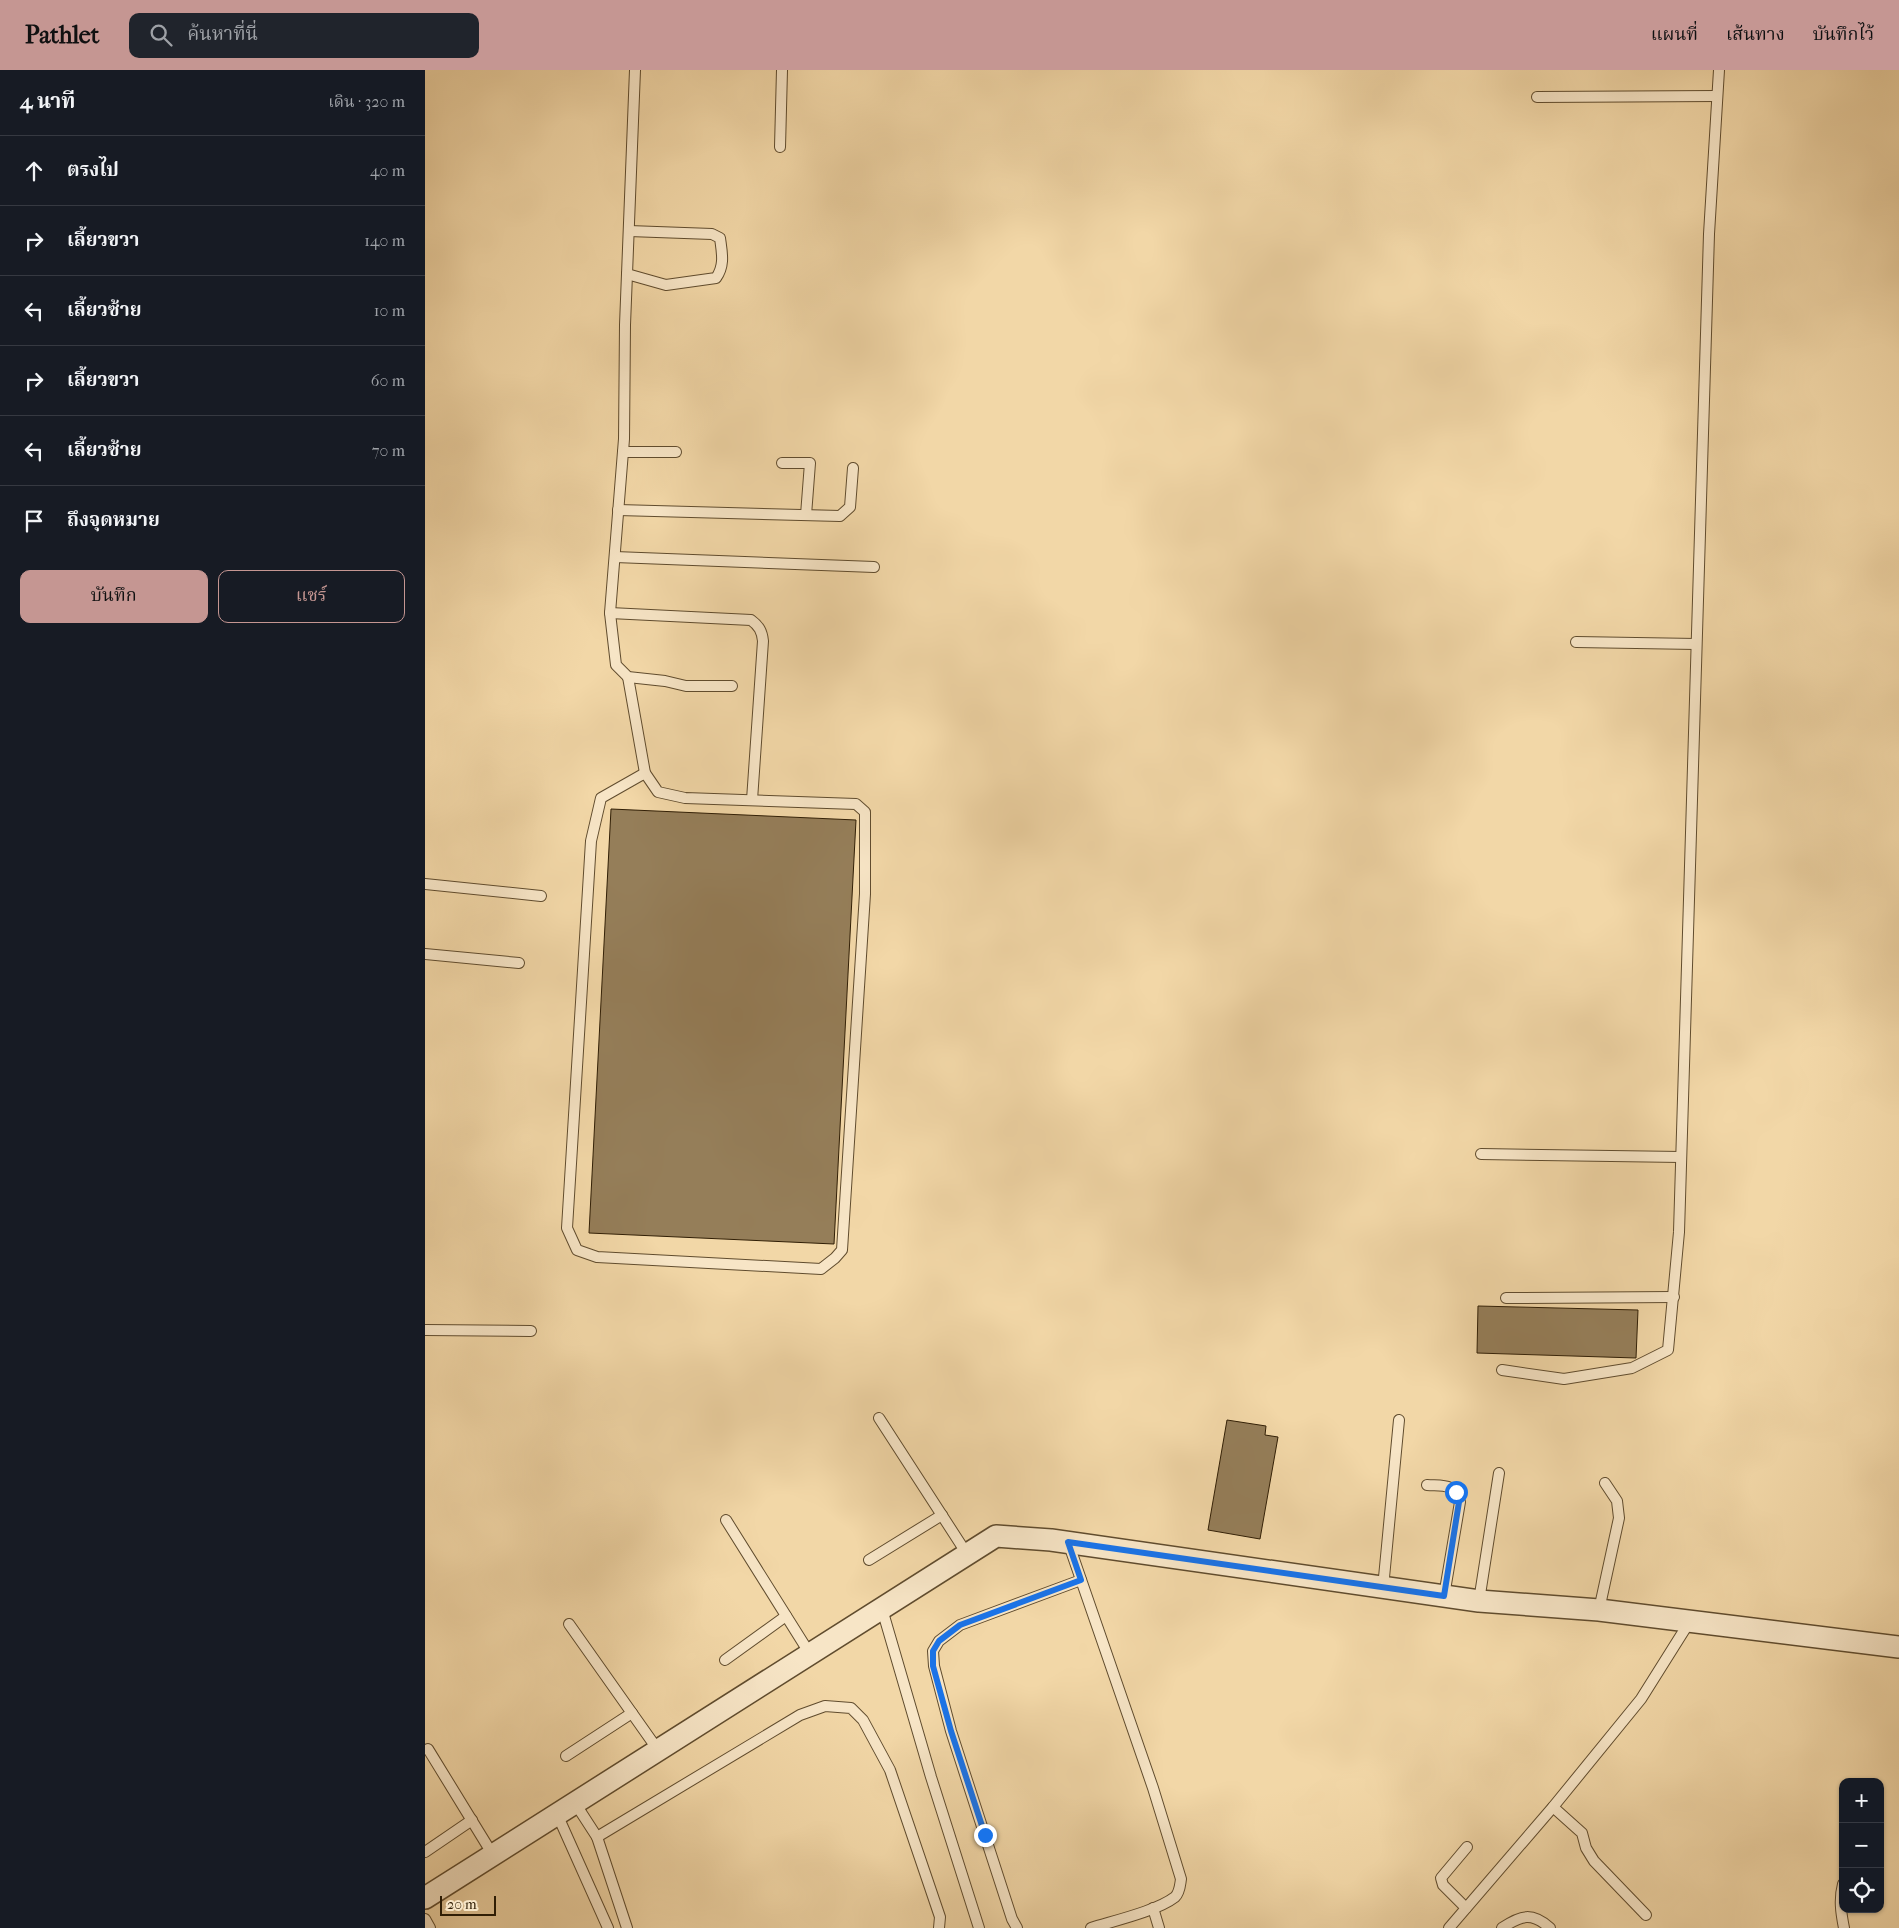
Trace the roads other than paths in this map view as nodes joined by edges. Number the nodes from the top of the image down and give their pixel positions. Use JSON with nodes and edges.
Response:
{"nodes":[{"id":1,"x":635,"y":70,"type":"edge"},
{"id":2,"x":782,"y":70,"type":"edge"},
{"id":3,"x":1719,"y":70,"type":"edge"},
{"id":4,"x":1717,"y":96,"type":"junction"},
{"id":5,"x":1537,"y":97,"type":"dead end"},
{"id":6,"x":780,"y":147,"type":"dead end"},
{"id":7,"x":629,"y":231,"type":"junction"},
{"id":8,"x":627,"y":274,"type":"junction"},
{"id":9,"x":623,"y":452,"type":"junction"},
{"id":10,"x":676,"y":452,"type":"dead end"},
{"id":11,"x":782,"y":463,"type":"dead end"},
{"id":12,"x":853,"y":468,"type":"dead end"},
{"id":13,"x":618,"y":510,"type":"junction"},
{"id":14,"x":806,"y":515,"type":"junction"},
{"id":15,"x":615,"y":558,"type":"junction"},
{"id":16,"x":874,"y":567,"type":"dead end"},
{"id":17,"x":610,"y":613,"type":"junction"},
{"id":18,"x":1577,"y":642,"type":"dead end"},
{"id":19,"x":1696,"y":644,"type":"junction"},
{"id":20,"x":628,"y":677,"type":"junction"},
{"id":21,"x":732,"y":686,"type":"dead end"},
{"id":22,"x":645,"y":773,"type":"junction"},
{"id":23,"x":752,"y":800,"type":"junction"},
{"id":24,"x":425,"y":884,"type":"edge"},
{"id":25,"x":541,"y":896,"type":"dead end"},
{"id":26,"x":425,"y":954,"type":"edge"},
{"id":27,"x":519,"y":963,"type":"dead end"},
{"id":28,"x":1481,"y":1154,"type":"dead end"},
{"id":29,"x":1681,"y":1156,"type":"junction"},
{"id":30,"x":1674,"y":1297,"type":"junction"},
{"id":31,"x":1506,"y":1298,"type":"dead end"},
{"id":32,"x":425,"y":1330,"type":"edge"},
{"id":33,"x":531,"y":1331,"type":"dead end"},
{"id":34,"x":1503,"y":1370,"type":"dead end"},
{"id":35,"x":879,"y":1418,"type":"dead end"},
{"id":36,"x":1399,"y":1420,"type":"dead end"},
{"id":37,"x":1499,"y":1473,"type":"dead end"},
{"id":38,"x":1605,"y":1482,"type":"dead end"},
{"id":39,"x":1427,"y":1485,"type":"dead end"},
{"id":40,"x":942,"y":1515,"type":"junction"},
{"id":41,"x":726,"y":1520,"type":"dead end"},
{"id":42,"x":1068,"y":1542,"type":"junction"},
{"id":43,"x":967,"y":1554,"type":"junction"},
{"id":44,"x":869,"y":1560,"type":"dead end"},
{"id":45,"x":1081,"y":1580,"type":"junction"},
{"id":46,"x":1383,"y":1588,"type":"junction"},
{"id":47,"x":1444,"y":1596,"type":"junction"},
{"id":48,"x":1479,"y":1601,"type":"junction"},
{"id":49,"x":882,"y":1609,"type":"junction"},
{"id":50,"x":1599,"y":1610,"type":"junction"},
{"id":51,"x":786,"y":1616,"type":"junction"},
{"id":52,"x":1690,"y":1621,"type":"junction"},
{"id":53,"x":569,"y":1624,"type":"dead end"},
{"id":54,"x":1899,"y":1647,"type":"edge"},
{"id":55,"x":810,"y":1654,"type":"junction"},
{"id":56,"x":725,"y":1660,"type":"dead end"},
{"id":57,"x":631,"y":1713,"type":"junction"},
{"id":58,"x":428,"y":1749,"type":"dead end"},
{"id":59,"x":658,"y":1750,"type":"junction"},
{"id":60,"x":566,"y":1756,"type":"dead end"},
{"id":61,"x":1553,"y":1807,"type":"junction"},
{"id":62,"x":566,"y":1809,"type":"junction"},
{"id":63,"x":472,"y":1820,"type":"junction"},
{"id":64,"x":597,"y":1837,"type":"junction"},
{"id":65,"x":1467,"y":1847,"type":"dead end"},
{"id":66,"x":425,"y":1852,"type":"edge"},
{"id":67,"x":493,"y":1855,"type":"junction"},
{"id":68,"x":425,"y":1898,"type":"edge"},
{"id":69,"x":1153,"y":1908,"type":"junction"},
{"id":70,"x":1466,"y":1908,"type":"junction"},
{"id":71,"x":1841,"y":1913,"type":"edge"},
{"id":72,"x":1646,"y":1915,"type":"dead end"},
{"id":73,"x":425,"y":1919,"type":"edge"},
{"id":74,"x":430,"y":1928,"type":"edge"},
{"id":75,"x":607,"y":1928,"type":"edge"},
{"id":76,"x":627,"y":1928,"type":"edge"},
{"id":77,"x":939,"y":1928,"type":"edge"},
{"id":78,"x":979,"y":1928,"type":"edge"},
{"id":79,"x":1017,"y":1928,"type":"edge"},
{"id":80,"x":1091,"y":1928,"type":"edge"},
{"id":81,"x":1159,"y":1928,"type":"edge"},
{"id":82,"x":1449,"y":1928,"type":"edge"},
{"id":83,"x":1502,"y":1928,"type":"edge"},
{"id":84,"x":1550,"y":1928,"type":"edge"},
{"id":85,"x":1844,"y":1928,"type":"edge"}],
"edges":[{"from":1,"to":7,"type":"lane"},
{"from":2,"to":6,"type":"lane"},
{"from":3,"to":4,"type":"lane"},
{"from":4,"to":5,"type":"lane"},
{"from":4,"to":19,"type":"lane"},
{"from":7,"to":8,"type":"lane"},
{"from":7,"to":8,"type":"lane"},
{"from":8,"to":9,"type":"lane"},
{"from":9,"to":10,"type":"lane"},
{"from":9,"to":13,"type":"lane"},
{"from":11,"to":14,"type":"lane"},
{"from":12,"to":14,"type":"lane"},
{"from":13,"to":14,"type":"lane"},
{"from":13,"to":15,"type":"lane"},
{"from":15,"to":16,"type":"lane"},
{"from":15,"to":17,"type":"lane"},
{"from":17,"to":20,"type":"lane"},
{"from":17,"to":23,"type":"lane"},
{"from":18,"to":19,"type":"lane"},
{"from":19,"to":29,"type":"lane"},
{"from":20,"to":21,"type":"lane"},
{"from":20,"to":22,"type":"lane"},
{"from":22,"to":23,"type":"lane"},
{"from":22,"to":23,"type":"lane"},
{"from":24,"to":25,"type":"lane"},
{"from":26,"to":27,"type":"lane"},
{"from":28,"to":29,"type":"lane"},
{"from":29,"to":30,"type":"lane"},
{"from":30,"to":31,"type":"lane"},
{"from":30,"to":34,"type":"lane"},
{"from":32,"to":33,"type":"lane"},
{"from":35,"to":40,"type":"lane"},
{"from":36,"to":46,"type":"lane"},
{"from":37,"to":48,"type":"lane"},
{"from":38,"to":50,"type":"lane"},
{"from":39,"to":47,"type":"lane"},
{"from":40,"to":43,"type":"lane"},
{"from":40,"to":44,"type":"lane"},
{"from":41,"to":51,"type":"lane"},
{"from":42,"to":43,"type":"street"},
{"from":42,"to":45,"type":"lane"},
{"from":42,"to":46,"type":"street"},
{"from":43,"to":49,"type":"street"},
{"from":45,"to":69,"type":"lane"},
{"from":45,"to":79,"type":"lane"},
{"from":46,"to":47,"type":"street"},
{"from":47,"to":48,"type":"street"},
{"from":48,"to":50,"type":"street"},
{"from":49,"to":55,"type":"street"},
{"from":49,"to":78,"type":"lane"},
{"from":50,"to":52,"type":"street"},
{"from":51,"to":55,"type":"lane"},
{"from":51,"to":56,"type":"lane"},
{"from":52,"to":54,"type":"street"},
{"from":52,"to":61,"type":"lane"},
{"from":53,"to":57,"type":"lane"},
{"from":55,"to":59,"type":"street"},
{"from":57,"to":59,"type":"lane"},
{"from":57,"to":60,"type":"lane"},
{"from":58,"to":63,"type":"lane"},
{"from":59,"to":62,"type":"street"},
{"from":61,"to":70,"type":"lane"},
{"from":61,"to":72,"type":"lane"},
{"from":62,"to":64,"type":"lane"},
{"from":62,"to":67,"type":"street"},
{"from":62,"to":75,"type":"lane"},
{"from":63,"to":66,"type":"lane"},
{"from":63,"to":67,"type":"lane"},
{"from":64,"to":76,"type":"lane"},
{"from":64,"to":77,"type":"lane"},
{"from":65,"to":70,"type":"lane"},
{"from":67,"to":68,"type":"street"},
{"from":69,"to":80,"type":"lane"},
{"from":69,"to":81,"type":"lane"},
{"from":70,"to":82,"type":"lane"},
{"from":71,"to":85,"type":"lane"},
{"from":73,"to":74,"type":"lane"},
{"from":83,"to":84,"type":"lane"}]}
